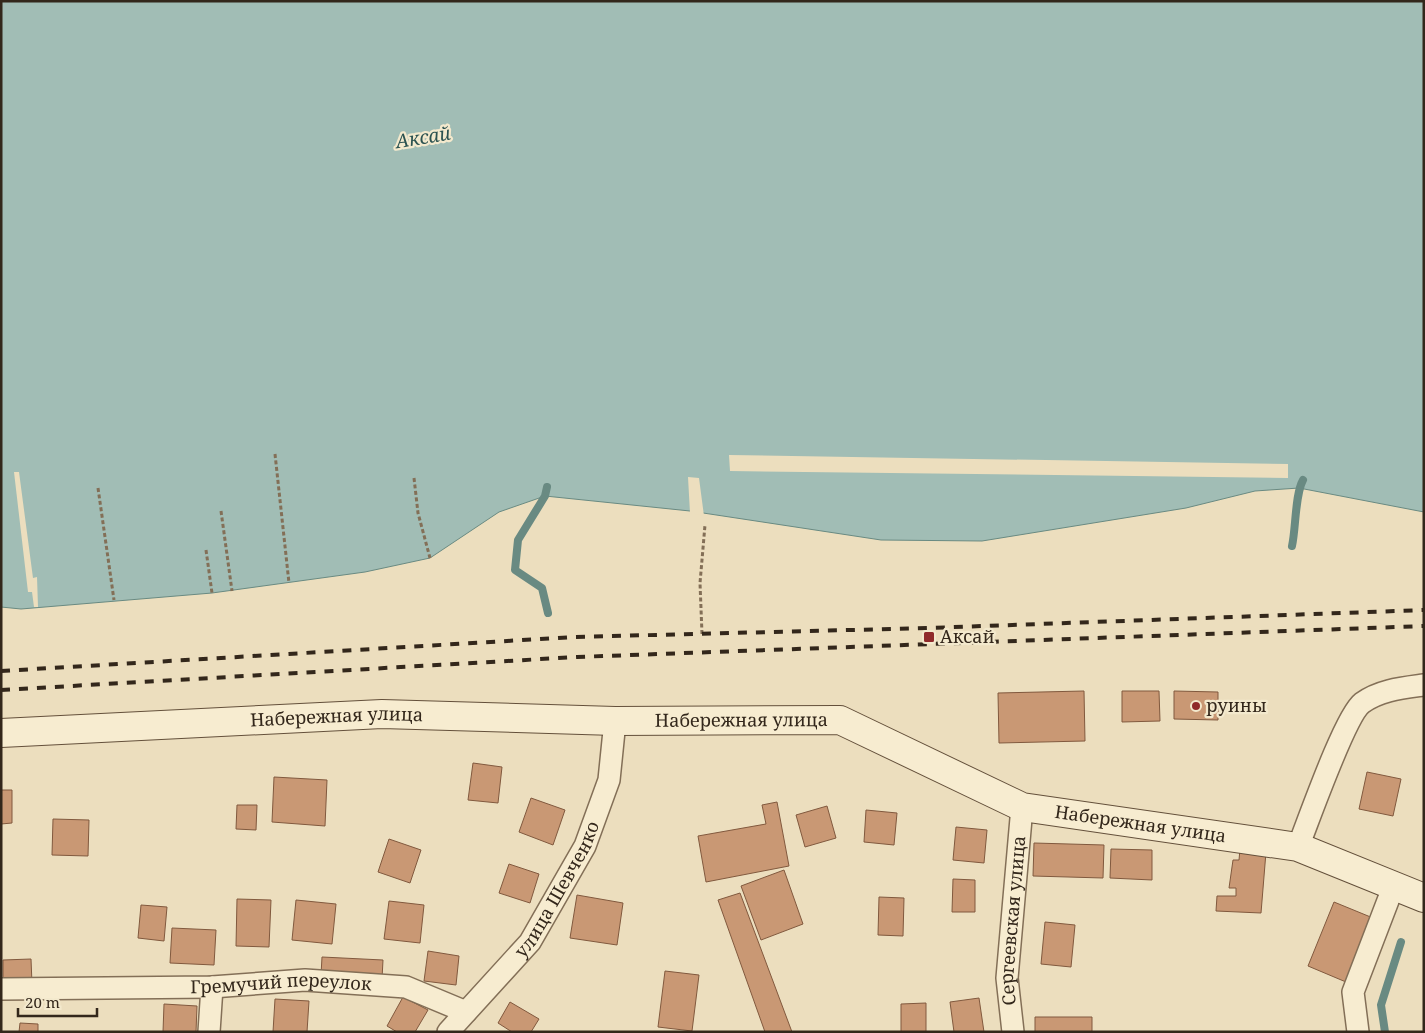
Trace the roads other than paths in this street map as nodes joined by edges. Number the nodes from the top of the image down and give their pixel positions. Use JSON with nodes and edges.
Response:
{"nodes":[{"id":1,"x":1424,"y":685,"type":"edge"},
{"id":2,"x":616,"y":721,"type":"junction"},
{"id":3,"x":1,"y":733,"type":"edge"},
{"id":4,"x":1022,"y":807,"type":"junction"},
{"id":5,"x":1298,"y":847,"type":"junction"},
{"id":6,"x":1394,"y":885,"type":"junction"},
{"id":7,"x":1424,"y":898,"type":"edge"},
{"id":8,"x":212,"y":987,"type":"junction"},
{"id":9,"x":1,"y":989,"type":"edge"},
{"id":10,"x":466,"y":1012,"type":"junction"},
{"id":11,"x":210,"y":1032,"type":"edge"},
{"id":12,"x":448,"y":1032,"type":"edge"},
{"id":13,"x":1013,"y":1032,"type":"edge"},
{"id":14,"x":1358,"y":1032,"type":"edge"}],
"edges":[{"from":1,"to":5,"type":"street"},
{"from":2,"to":3,"type":"street","name":"Набережная улица"},
{"from":2,"to":4,"type":"street","name":"Набережная улица"},
{"from":2,"to":10,"type":"street","name":"улица Шевченко"},
{"from":4,"to":5,"type":"street","name":"Набережная улица"},
{"from":4,"to":13,"type":"street","name":"Сергеевская улица"},
{"from":5,"to":6,"type":"street","name":"Набережная улица"},
{"from":6,"to":7,"type":"street","name":"Набережная улица"},
{"from":6,"to":14,"type":"street"},
{"from":8,"to":9,"type":"street","name":"Гремучий переулок"},
{"from":8,"to":10,"type":"street","name":"Гремучий переулок"},
{"from":8,"to":11,"type":"street"},
{"from":10,"to":12,"type":"street","name":"улица Шевченко"}]}
